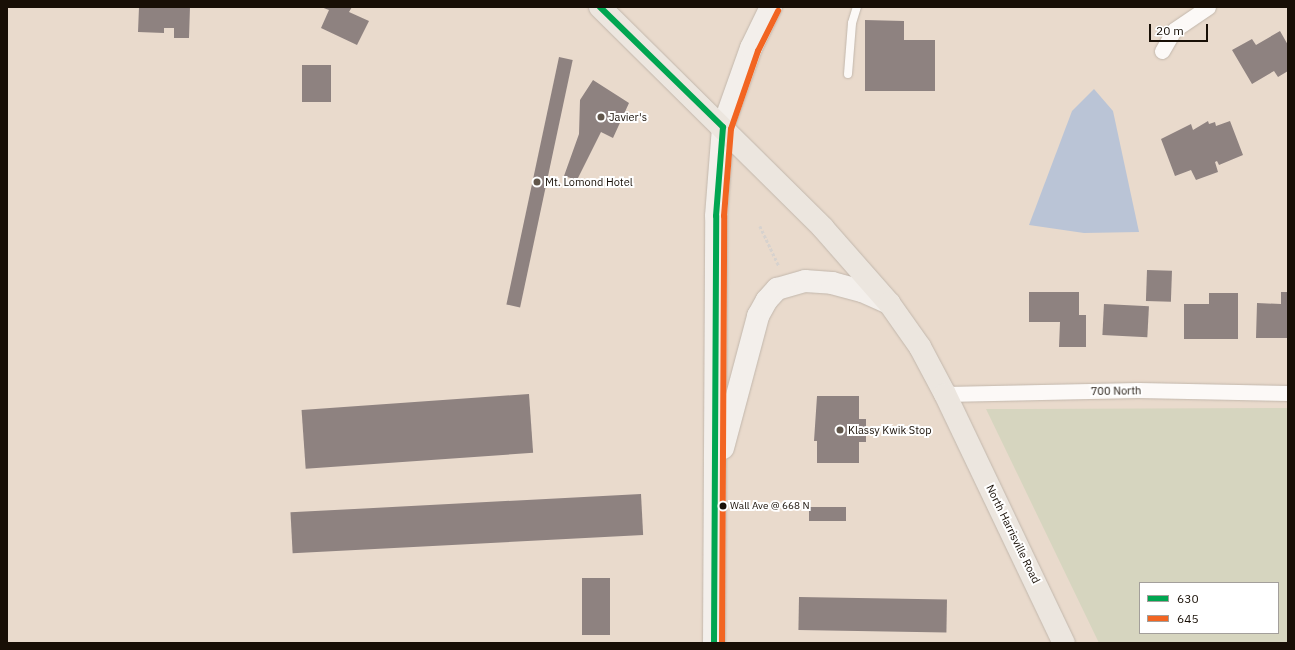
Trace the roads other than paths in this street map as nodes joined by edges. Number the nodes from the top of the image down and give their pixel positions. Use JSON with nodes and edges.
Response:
{"nodes":[{"id":1,"x":600,"y":7,"type":"edge"},
{"id":2,"x":771,"y":7,"type":"edge"},
{"id":3,"x":857,"y":7,"type":"edge"},
{"id":4,"x":1208,"y":7,"type":"edge"},
{"id":5,"x":1162,"y":51,"type":"dead end"},
{"id":6,"x":848,"y":74,"type":"dead end"},
{"id":7,"x":723,"y":127,"type":"junction"},
{"id":8,"x":889,"y":303,"type":"junction"},
{"id":9,"x":1288,"y":393,"type":"edge"},
{"id":10,"x":945,"y":394,"type":"junction"},
{"id":11,"x":715,"y":476,"type":"junction"},
{"id":12,"x":714,"y":643,"type":"edge"},
{"id":13,"x":1064,"y":643,"type":"edge"}],
"edges":[{"from":1,"to":7,"type":"main road","name":"North Harrisville Road"},
{"from":2,"to":7,"type":"main road"},
{"from":3,"to":6,"type":"lane"},
{"from":4,"to":5,"type":"street"},
{"from":7,"to":8,"type":"main road","name":"North Harrisville Road"},
{"from":7,"to":11,"type":"main road"},
{"from":8,"to":10,"type":"main road","name":"North Harrisville Road"},
{"from":8,"to":11,"type":"main road"},
{"from":9,"to":10,"type":"street","name":"700 North"},
{"from":10,"to":13,"type":"main road","name":"North Harrisville Road"},
{"from":11,"to":12,"type":"main road"}]}
